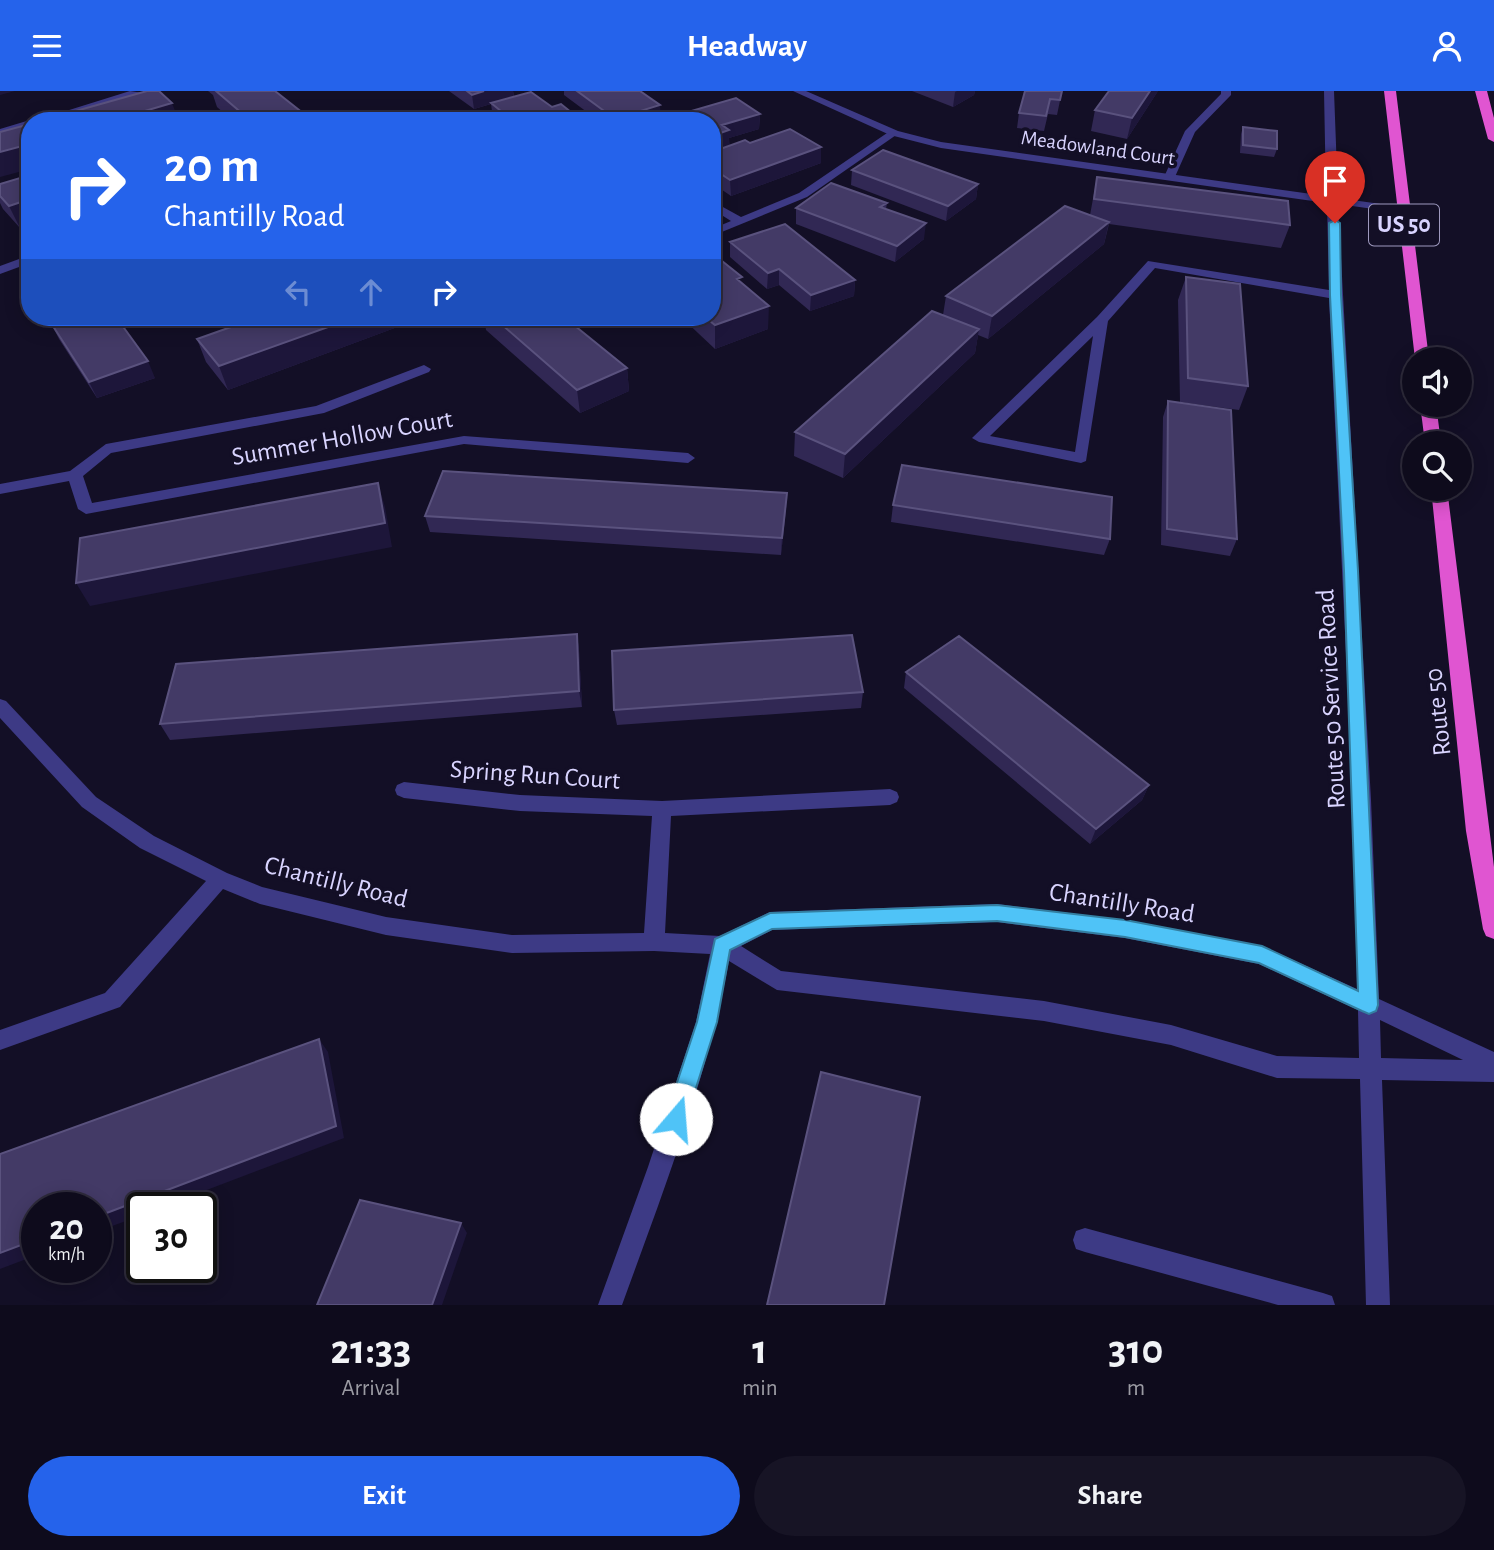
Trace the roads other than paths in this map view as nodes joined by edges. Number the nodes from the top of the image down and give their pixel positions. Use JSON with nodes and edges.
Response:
{"nodes":[{"id":1,"x":135,"y":91,"type":"edge"},
{"id":2,"x":798,"y":91,"type":"edge"},
{"id":3,"x":1226,"y":91,"type":"edge"},
{"id":4,"x":1329,"y":91,"type":"edge"},
{"id":5,"x":1390,"y":91,"type":"edge"},
{"id":6,"x":1481,"y":91,"type":"edge"},
{"id":7,"x":71,"y":112,"type":"edge"},
{"id":8,"x":21,"y":126,"type":"edge"},
{"id":9,"x":0,"y":132,"type":"edge"},
{"id":10,"x":894,"y":133,"type":"junction"},
{"id":11,"x":1494,"y":139,"type":"edge"},
{"id":12,"x":1170,"y":177,"type":"junction"},
{"id":13,"x":1334,"y":199,"type":"junction"},
{"id":14,"x":721,"y":210,"type":"edge"},
{"id":15,"x":1402,"y":210,"type":"junction"},
{"id":16,"x":741,"y":222,"type":"junction"},
{"id":17,"x":721,"y":230,"type":"edge"},
{"id":18,"x":21,"y":262,"type":"edge"},
{"id":19,"x":0,"y":270,"type":"edge"},
{"id":20,"x":1335,"y":295,"type":"junction"},
{"id":21,"x":1102,"y":320,"type":"junction"},
{"id":22,"x":1420,"y":347,"type":"edge"},
{"id":23,"x":424,"y":369,"type":"dead end"},
{"id":24,"x":688,"y":458,"type":"dead end"},
{"id":25,"x":75,"y":475,"type":"junction"},
{"id":26,"x":0,"y":489,"type":"edge"},
{"id":27,"x":1440,"y":501,"type":"edge"},
{"id":28,"x":2,"y":713,"type":"edge"},
{"id":29,"x":404,"y":790,"type":"dead end"},
{"id":30,"x":890,"y":797,"type":"dead end"},
{"id":31,"x":663,"y":809,"type":"junction"},
{"id":32,"x":220,"y":879,"type":"junction"},
{"id":33,"x":1494,"y":929,"type":"edge"},
{"id":34,"x":654,"y":941,"type":"junction"},
{"id":35,"x":722,"y":945,"type":"junction"},
{"id":36,"x":1369,"y":1005,"type":"junction"},
{"id":37,"x":0,"y":1040,"type":"edge"},
{"id":38,"x":1494,"y":1063,"type":"edge"},
{"id":39,"x":1371,"y":1069,"type":"junction"},
{"id":40,"x":1494,"y":1071,"type":"edge"},
{"id":41,"x":1085,"y":1240,"type":"dead end"},
{"id":42,"x":610,"y":1305,"type":"edge"},
{"id":43,"x":1323,"y":1305,"type":"edge"},
{"id":44,"x":1378,"y":1305,"type":"edge"}],
"edges":[{"from":1,"to":7,"type":"street"},
{"from":2,"to":10,"type":"street","name":"Meadowland Court"},
{"from":3,"to":12,"type":"street"},
{"from":4,"to":13,"type":"street","name":"Route 50 Service Road"},
{"from":5,"to":15,"type":"highway","number":"US 50"},
{"from":6,"to":11,"type":"highway"},
{"from":8,"to":9,"type":"street"},
{"from":10,"to":12,"type":"street","name":"Meadowland Court"},
{"from":10,"to":16,"type":"street"},
{"from":12,"to":13,"type":"street","name":"Meadowland Court"},
{"from":13,"to":15,"type":"street","name":"Meadowland Court"},
{"from":13,"to":20,"type":"street","name":"Route 50 Service Road"},
{"from":14,"to":16,"type":"street"},
{"from":15,"to":22,"type":"highway","number":"US 50"},
{"from":16,"to":17,"type":"street"},
{"from":18,"to":19,"type":"street"},
{"from":20,"to":21,"type":"street"},
{"from":20,"to":36,"type":"street","name":"Route 50 Service Road"},
{"from":21,"to":21,"type":"street"},
{"from":23,"to":25,"type":"street","name":"Summer Hollow Court"},
{"from":24,"to":25,"type":"street","name":"Summer Hollow Court"},
{"from":25,"to":26,"type":"street","name":"Summer Hollow Court"},
{"from":27,"to":33,"type":"highway","name":"Route 50"},
{"from":28,"to":32,"type":"street","name":"Chantilly Road"},
{"from":29,"to":31,"type":"street","name":"Spring Run Court"},
{"from":30,"to":31,"type":"street","name":"Spring Run Court"},
{"from":31,"to":34,"type":"street"},
{"from":32,"to":34,"type":"street","name":"Chantilly Road"},
{"from":32,"to":37,"type":"street"},
{"from":34,"to":35,"type":"street","name":"Chantilly Road"},
{"from":35,"to":36,"type":"street","name":"Chantilly Road"},
{"from":35,"to":39,"type":"street","name":"Chantilly Road"},
{"from":35,"to":42,"type":"street"},
{"from":36,"to":38,"type":"street","name":"Chantilly Road"},
{"from":36,"to":39,"type":"street","name":"Route 50 Service Road"},
{"from":39,"to":40,"type":"street","name":"Chantilly Road"},
{"from":39,"to":44,"type":"street","name":"Route 50 Service Road"},
{"from":41,"to":43,"type":"street"}]}
